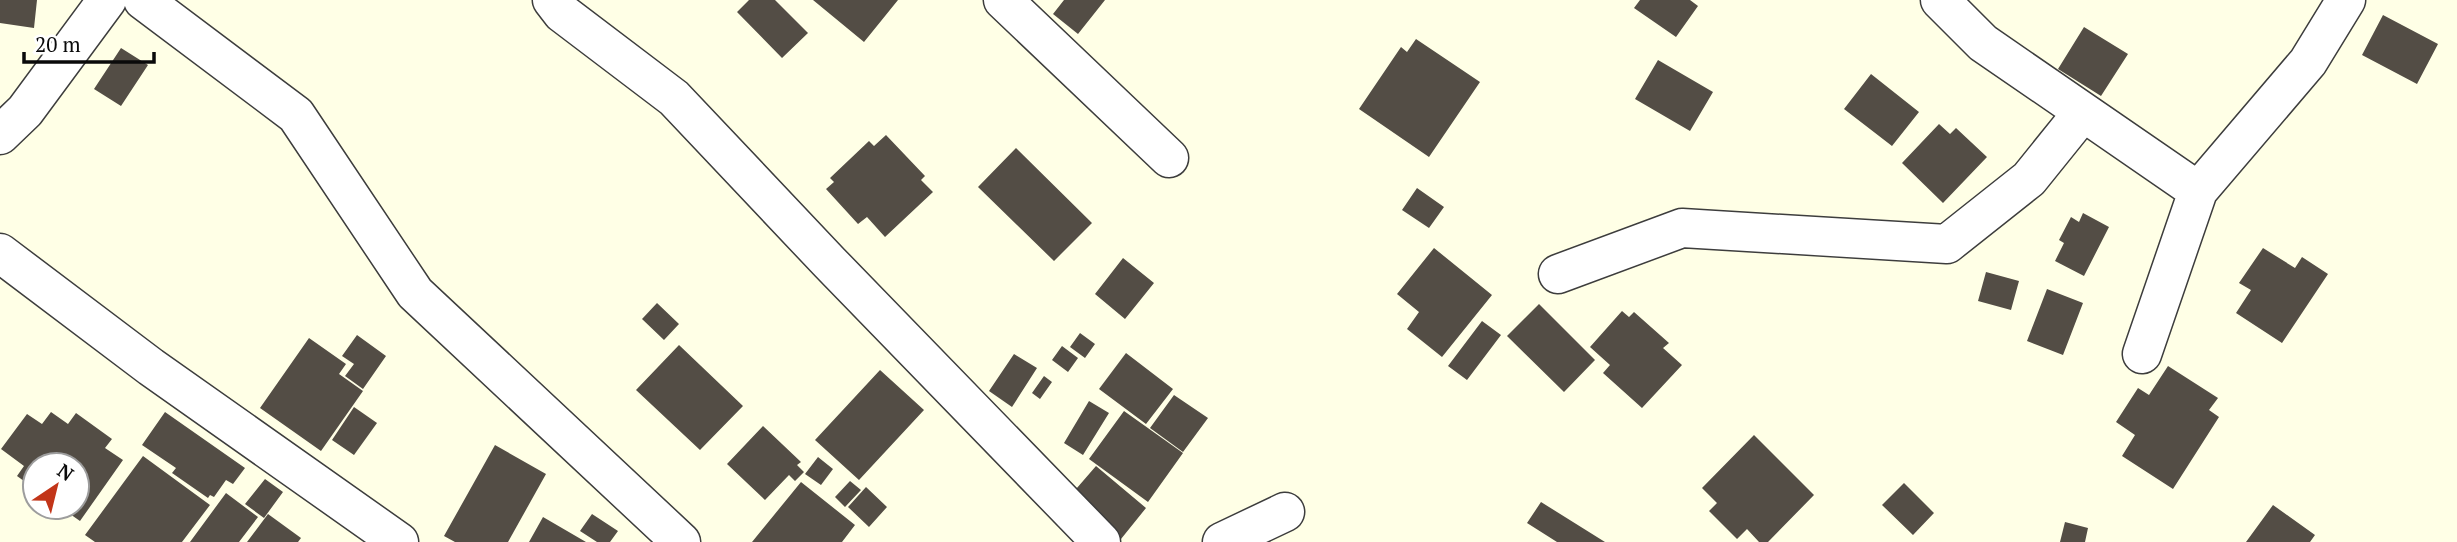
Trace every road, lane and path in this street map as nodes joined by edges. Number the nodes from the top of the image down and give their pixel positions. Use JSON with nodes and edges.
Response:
{"nodes":[{"id":1,"x":107,"y":0,"type":"edge"},
{"id":2,"x":143,"y":0,"type":"edge"},
{"id":3,"x":552,"y":0,"type":"edge"},
{"id":4,"x":1003,"y":0,"type":"edge"},
{"id":5,"x":1940,"y":0,"type":"edge"},
{"id":6,"x":2346,"y":0,"type":"edge"},
{"id":7,"x":2083,"y":112,"type":"junction"},
{"id":8,"x":0,"y":135,"type":"edge"},
{"id":9,"x":1169,"y":158,"type":"dead end"},
{"id":10,"x":2198,"y":191,"type":"junction"},
{"id":11,"x":0,"y":253,"type":"edge"},
{"id":12,"x":1558,"y":274,"type":"dead end"},
{"id":13,"x":2142,"y":354,"type":"dead end"},
{"id":14,"x":1284,"y":512,"type":"dead end"},
{"id":15,"x":399,"y":542,"type":"edge"},
{"id":16,"x":681,"y":542,"type":"edge"},
{"id":17,"x":1101,"y":542,"type":"edge"},
{"id":18,"x":1222,"y":542,"type":"edge"}],
"edges":[{"from":1,"to":8,"type":"street"},
{"from":2,"to":16,"type":"street"},
{"from":3,"to":17,"type":"street"},
{"from":4,"to":9,"type":"street"},
{"from":5,"to":7,"type":"street"},
{"from":6,"to":10,"type":"street"},
{"from":7,"to":10,"type":"street"},
{"from":7,"to":12,"type":"street"},
{"from":10,"to":13,"type":"street"},
{"from":11,"to":15,"type":"street"},
{"from":14,"to":18,"type":"street"}]}
